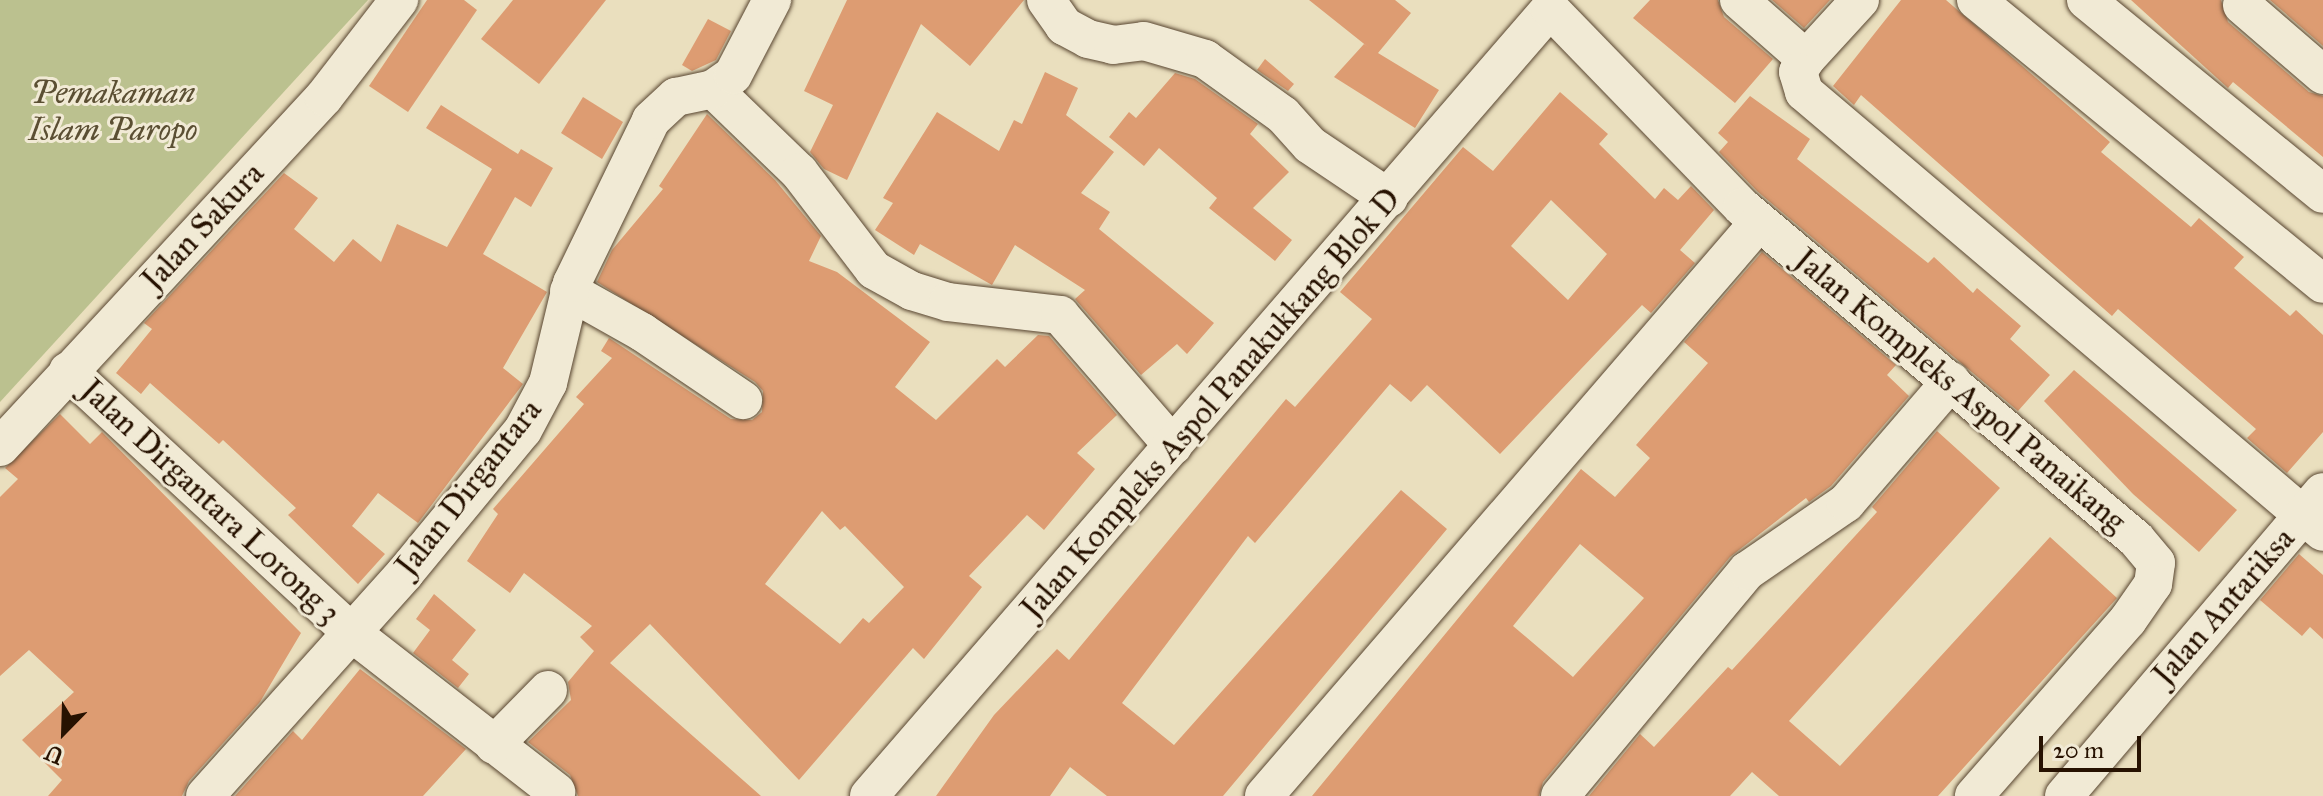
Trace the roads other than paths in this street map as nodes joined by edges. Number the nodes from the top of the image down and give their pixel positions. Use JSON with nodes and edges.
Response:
{"nodes":[{"id":1,"x":399,"y":0,"type":"edge"},
{"id":2,"x":772,"y":0,"type":"edge"},
{"id":3,"x":1046,"y":0,"type":"edge"},
{"id":4,"x":1739,"y":0,"type":"edge"},
{"id":5,"x":1860,"y":0,"type":"edge"},
{"id":6,"x":1976,"y":0,"type":"edge"},
{"id":7,"x":2086,"y":0,"type":"edge"},
{"id":8,"x":2242,"y":5,"type":"dead end"},
{"id":9,"x":1550,"y":9,"type":"joint"},
{"id":10,"x":1806,"y":59,"type":"junction"},
{"id":11,"x":2323,"y":75,"type":"edge"},
{"id":12,"x":713,"y":89,"type":"junction"},
{"id":13,"x":2323,"y":194,"type":"edge"},
{"id":14,"x":1389,"y":198,"type":"junction"},
{"id":15,"x":1759,"y":222,"type":"junction"},
{"id":16,"x":2323,"y":284,"type":"edge"},
{"id":17,"x":569,"y":291,"type":"junction"},
{"id":18,"x":68,"y":371,"type":"junction"},
{"id":19,"x":1951,"y":381,"type":"junction"},
{"id":20,"x":743,"y":400,"type":"dead end"},
{"id":21,"x":1173,"y":446,"type":"junction"},
{"id":22,"x":0,"y":447,"type":"edge"},
{"id":23,"x":2316,"y":513,"type":"edge"},
{"id":24,"x":352,"y":633,"type":"junction"},
{"id":25,"x":548,"y":690,"type":"dead end"},
{"id":26,"x":494,"y":745,"type":"junction"},
{"id":27,"x":556,"y":792,"type":"dead end"},
{"id":28,"x":205,"y":796,"type":"edge"},
{"id":29,"x":869,"y":796,"type":"edge"},
{"id":30,"x":1264,"y":796,"type":"edge"},
{"id":31,"x":1560,"y":796,"type":"edge"},
{"id":32,"x":1974,"y":796,"type":"edge"},
{"id":33,"x":2064,"y":796,"type":"edge"}],
"edges":[{"from":1,"to":18,"type":"street","name":"Jalan Sakura"},
{"from":2,"to":12,"type":"street","name":"Jalan Dirgantara"},
{"from":3,"to":14,"type":"street"},
{"from":4,"to":10,"type":"street"},
{"from":5,"to":10,"type":"street"},
{"from":6,"to":16,"type":"street"},
{"from":7,"to":13,"type":"street"},
{"from":8,"to":11,"type":"street"},
{"from":9,"to":14,"type":"street","name":"Jalan Kompleks Aspol Panakukkang Blok D"},
{"from":9,"to":15,"type":"street","name":"Jalan Kompleks Aspol Panaikang"},
{"from":10,"to":23,"type":"street"},
{"from":12,"to":17,"type":"street","name":"Jalan Dirgantara"},
{"from":12,"to":21,"type":"street"},
{"from":14,"to":21,"type":"street","name":"Jalan Kompleks Aspol Panakukkang Blok D"},
{"from":15,"to":19,"type":"street","name":"Jalan Kompleks Aspol Panaikang"},
{"from":15,"to":30,"type":"street"},
{"from":17,"to":20,"type":"street"},
{"from":17,"to":24,"type":"street","name":"Jalan Dirgantara"},
{"from":18,"to":22,"type":"street","name":"Jalan Sakura"},
{"from":18,"to":24,"type":"street","name":"Jalan Dirgantara Lorong 3"},
{"from":19,"to":31,"type":"street"},
{"from":19,"to":32,"type":"street","name":"Jalan Kompleks Aspol Panaikang"},
{"from":21,"to":29,"type":"street","name":"Jalan Kompleks Aspol Panakukkang Blok D"},
{"from":23,"to":33,"type":"street","name":"Jalan Antariksa"},
{"from":24,"to":26,"type":"street","name":"Jalan Dirgantara Lorong 3"},
{"from":24,"to":28,"type":"street","name":"Jalan Dirgantara"},
{"from":25,"to":26,"type":"street"},
{"from":26,"to":27,"type":"street","name":"Jalan Dirgantara Lorong 3"}]}
